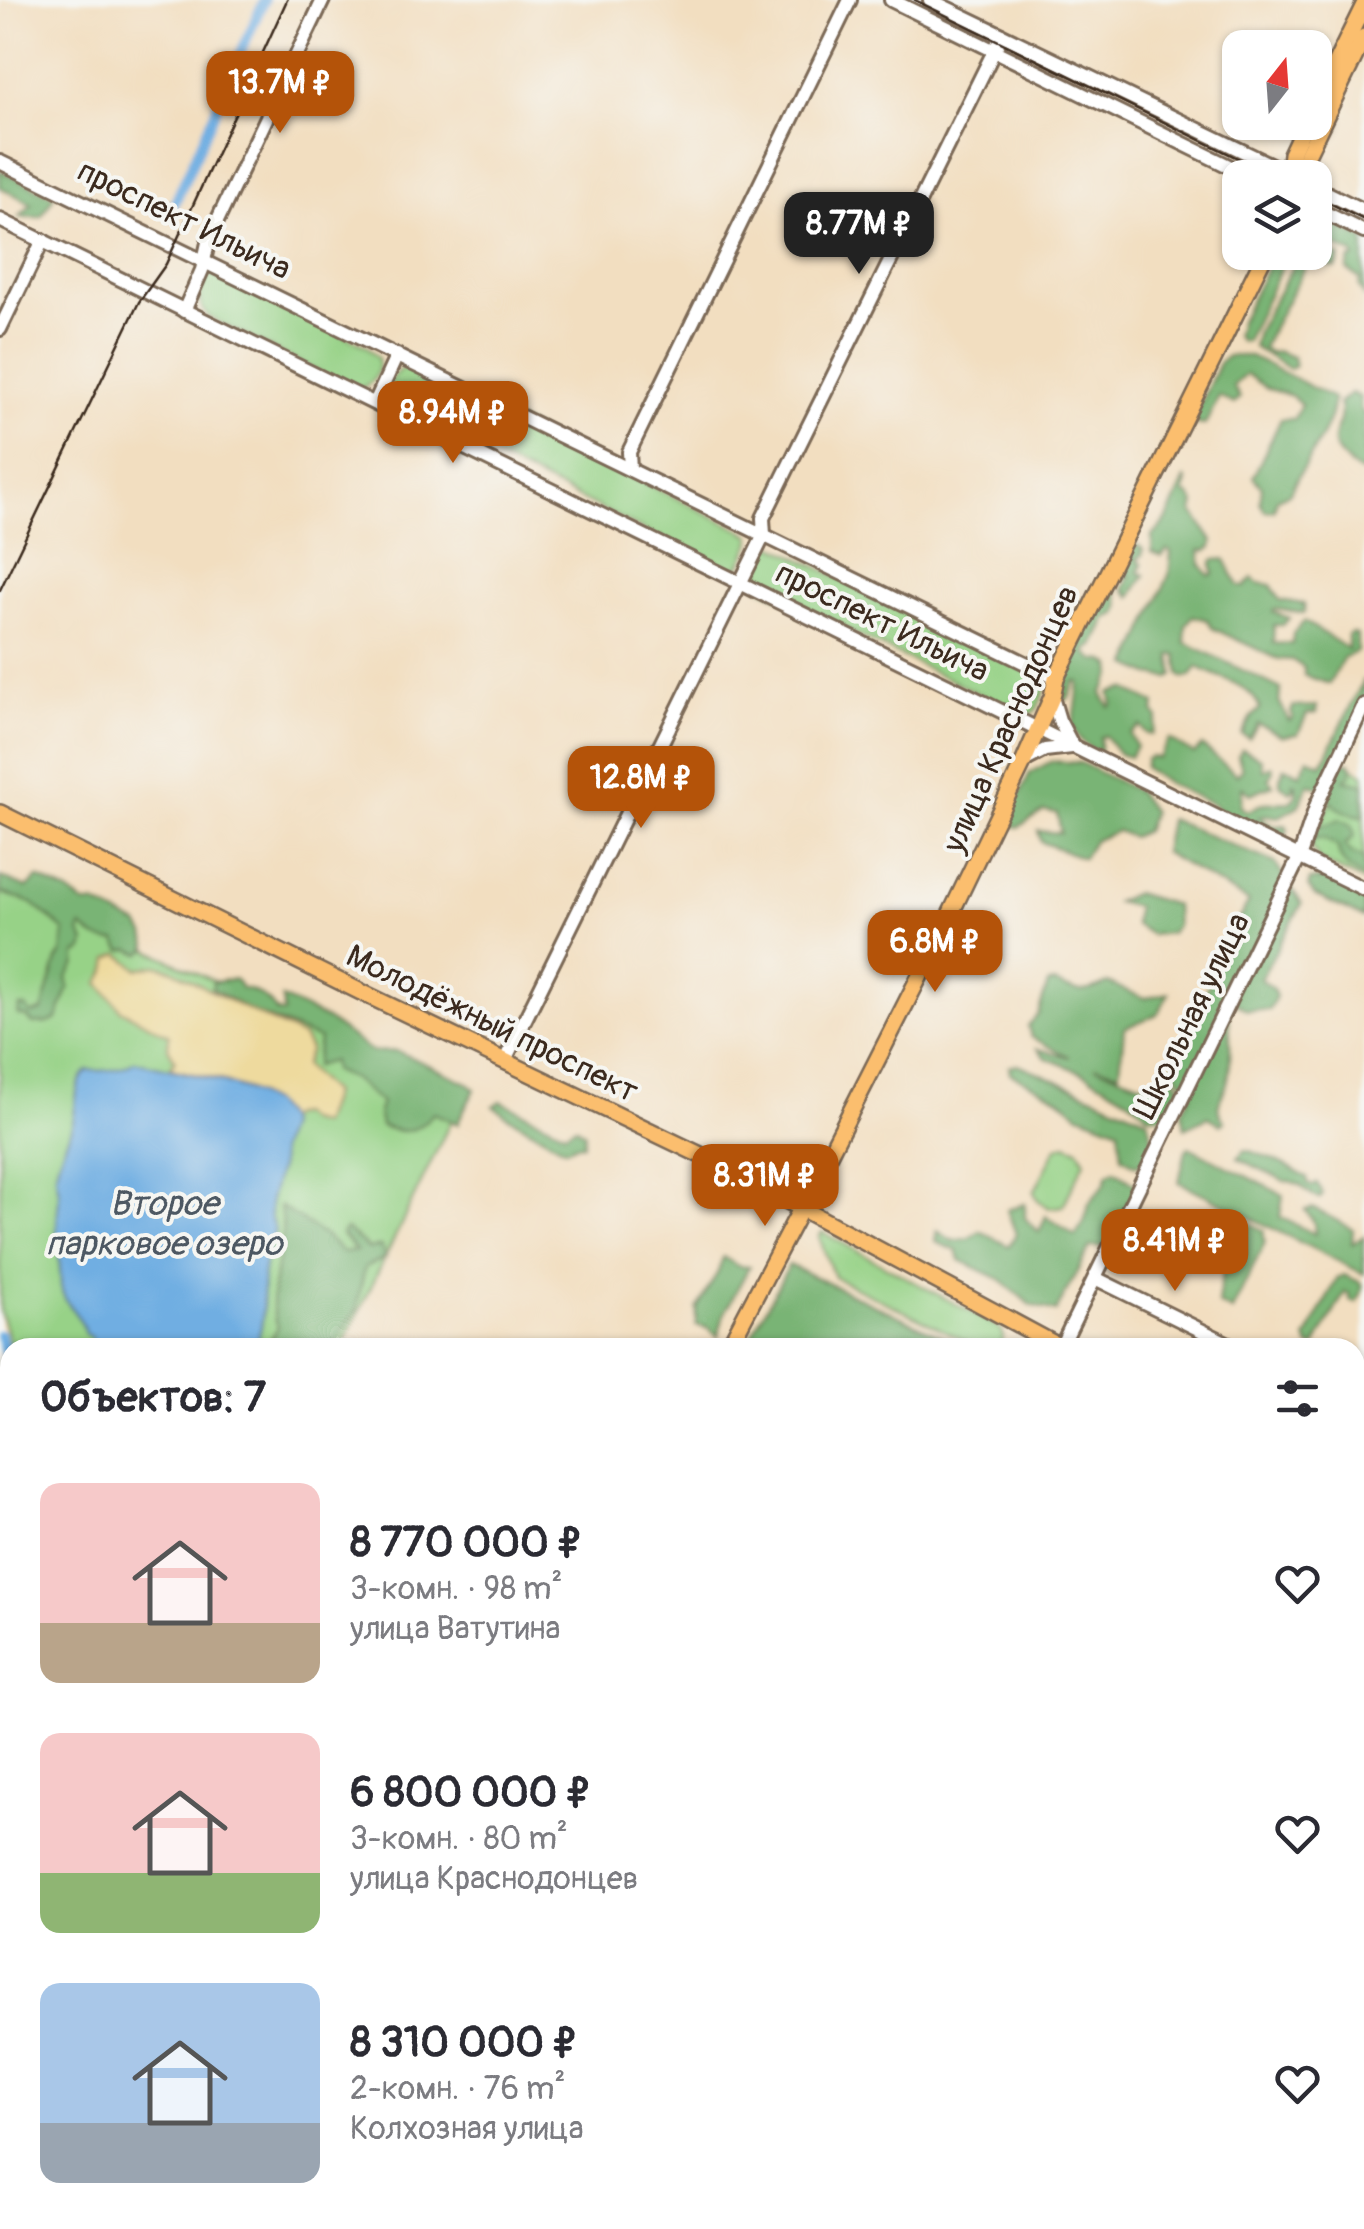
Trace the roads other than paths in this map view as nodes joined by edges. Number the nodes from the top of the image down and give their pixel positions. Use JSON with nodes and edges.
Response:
{"nodes":[{"id":1,"x":322,"y":0,"type":"edge"},
{"id":2,"x":850,"y":0,"type":"edge"},
{"id":3,"x":891,"y":0,"type":"edge"},
{"id":4,"x":930,"y":0,"type":"edge"},
{"id":5,"x":1364,"y":5,"type":"edge"},
{"id":6,"x":1002,"y":35,"type":"junction"},
{"id":7,"x":1364,"y":38,"type":"edge"},
{"id":8,"x":994,"y":50,"type":"junction"},
{"id":9,"x":1332,"y":70,"type":"edge"},
{"id":10,"x":1259,"y":160,"type":"edge"},
{"id":11,"x":1304,"y":160,"type":"edge"},
{"id":12,"x":0,"y":162,"type":"edge"},
{"id":13,"x":1222,"y":163,"type":"edge"},
{"id":14,"x":1332,"y":195,"type":"edge"},
{"id":15,"x":1364,"y":211,"type":"edge"},
{"id":16,"x":1332,"y":216,"type":"edge"},
{"id":17,"x":0,"y":220,"type":"edge"},
{"id":18,"x":1364,"y":232,"type":"edge"},
{"id":19,"x":43,"y":240,"type":"junction"},
{"id":20,"x":203,"y":260,"type":"junction"},
{"id":21,"x":1257,"y":270,"type":"edge"},
{"id":22,"x":184,"y":311,"type":"junction"},
{"id":23,"x":0,"y":329,"type":"edge"},
{"id":24,"x":397,"y":355,"type":"junction"},
{"id":25,"x":375,"y":404,"type":"junction"},
{"id":26,"x":630,"y":469,"type":"junction"},
{"id":27,"x":764,"y":535,"type":"junction"},
{"id":28,"x":740,"y":583,"type":"junction"},
{"id":29,"x":1056,"y":678,"type":"junction"},
{"id":30,"x":1052,"y":698,"type":"junction"},
{"id":31,"x":1364,"y":705,"type":"edge"},
{"id":32,"x":1038,"y":729,"type":"junction"},
{"id":33,"x":1074,"y":747,"type":"junction"},
{"id":34,"x":1024,"y":762,"type":"junction"},
{"id":35,"x":0,"y":812,"type":"edge"},
{"id":36,"x":1299,"y":858,"type":"junction"},
{"id":37,"x":1364,"y":889,"type":"edge"},
{"id":38,"x":504,"y":1060,"type":"junction"},
{"id":39,"x":802,"y":1207,"type":"junction"},
{"id":40,"x":1095,"y":1278,"type":"junction"},
{"id":41,"x":733,"y":1338,"type":"edge"},
{"id":42,"x":1044,"y":1338,"type":"edge"},
{"id":43,"x":1065,"y":1338,"type":"edge"},
{"id":44,"x":1217,"y":1338,"type":"edge"}],
"edges":[{"from":1,"to":20,"type":"street"},
{"from":2,"to":26,"type":"street"},
{"from":3,"to":8,"type":"street"},
{"from":4,"to":6,"type":"street"},
{"from":5,"to":9,"type":"main road"},
{"from":6,"to":8,"type":"street"},
{"from":6,"to":10,"type":"street"},
{"from":7,"to":11,"type":"main road"},
{"from":8,"to":13,"type":"street"},
{"from":8,"to":27,"type":"street"},
{"from":12,"to":20,"type":"street","name":"проспект Ильича"},
{"from":14,"to":15,"type":"street"},
{"from":16,"to":18,"type":"street"},
{"from":17,"to":19,"type":"street","name":"проспект Ильича"},
{"from":19,"to":22,"type":"street","name":"проспект Ильича"},
{"from":19,"to":23,"type":"street"},
{"from":20,"to":22,"type":"street"},
{"from":20,"to":24,"type":"street","name":"проспект Ильича"},
{"from":21,"to":29,"type":"main road","name":"улица Краснодонцев"},
{"from":22,"to":25,"type":"street","name":"проспект Ильича"},
{"from":24,"to":25,"type":"street"},
{"from":24,"to":26,"type":"street","name":"проспект Ильича"},
{"from":25,"to":28,"type":"street","name":"проспект Ильича"},
{"from":26,"to":27,"type":"street","name":"проспект Ильича"},
{"from":27,"to":28,"type":"street"},
{"from":27,"to":29,"type":"street","name":"проспект Ильича"},
{"from":28,"to":32,"type":"street","name":"проспект Ильича"},
{"from":28,"to":38,"type":"street"},
{"from":29,"to":30,"type":"main road","name":"улица Краснодонцев"},
{"from":30,"to":32,"type":"main road","name":"улица Краснодонцев"},
{"from":30,"to":33,"type":"street"},
{"from":31,"to":36,"type":"street","name":"Школьная улица"},
{"from":32,"to":33,"type":"street","name":"проспект Ильича"},
{"from":32,"to":34,"type":"main road","name":"улица Краснодонцев"},
{"from":33,"to":34,"type":"street"},
{"from":33,"to":36,"type":"street","name":"проспект Ильича"},
{"from":34,"to":39,"type":"main road","name":"улица Краснодонцев"},
{"from":35,"to":38,"type":"main road","name":"Молодёжный проспект"},
{"from":36,"to":37,"type":"street","name":"проспект Ильича"},
{"from":36,"to":40,"type":"street","name":"Школьная улица"},
{"from":38,"to":39,"type":"main road","name":"Молодёжный проспект"},
{"from":39,"to":41,"type":"main road","name":"улица Краснодонцев"},
{"from":39,"to":42,"type":"main road","name":"Молодёжный проспект"},
{"from":40,"to":43,"type":"street","name":"Школьная улица"},
{"from":40,"to":44,"type":"street"}]}
